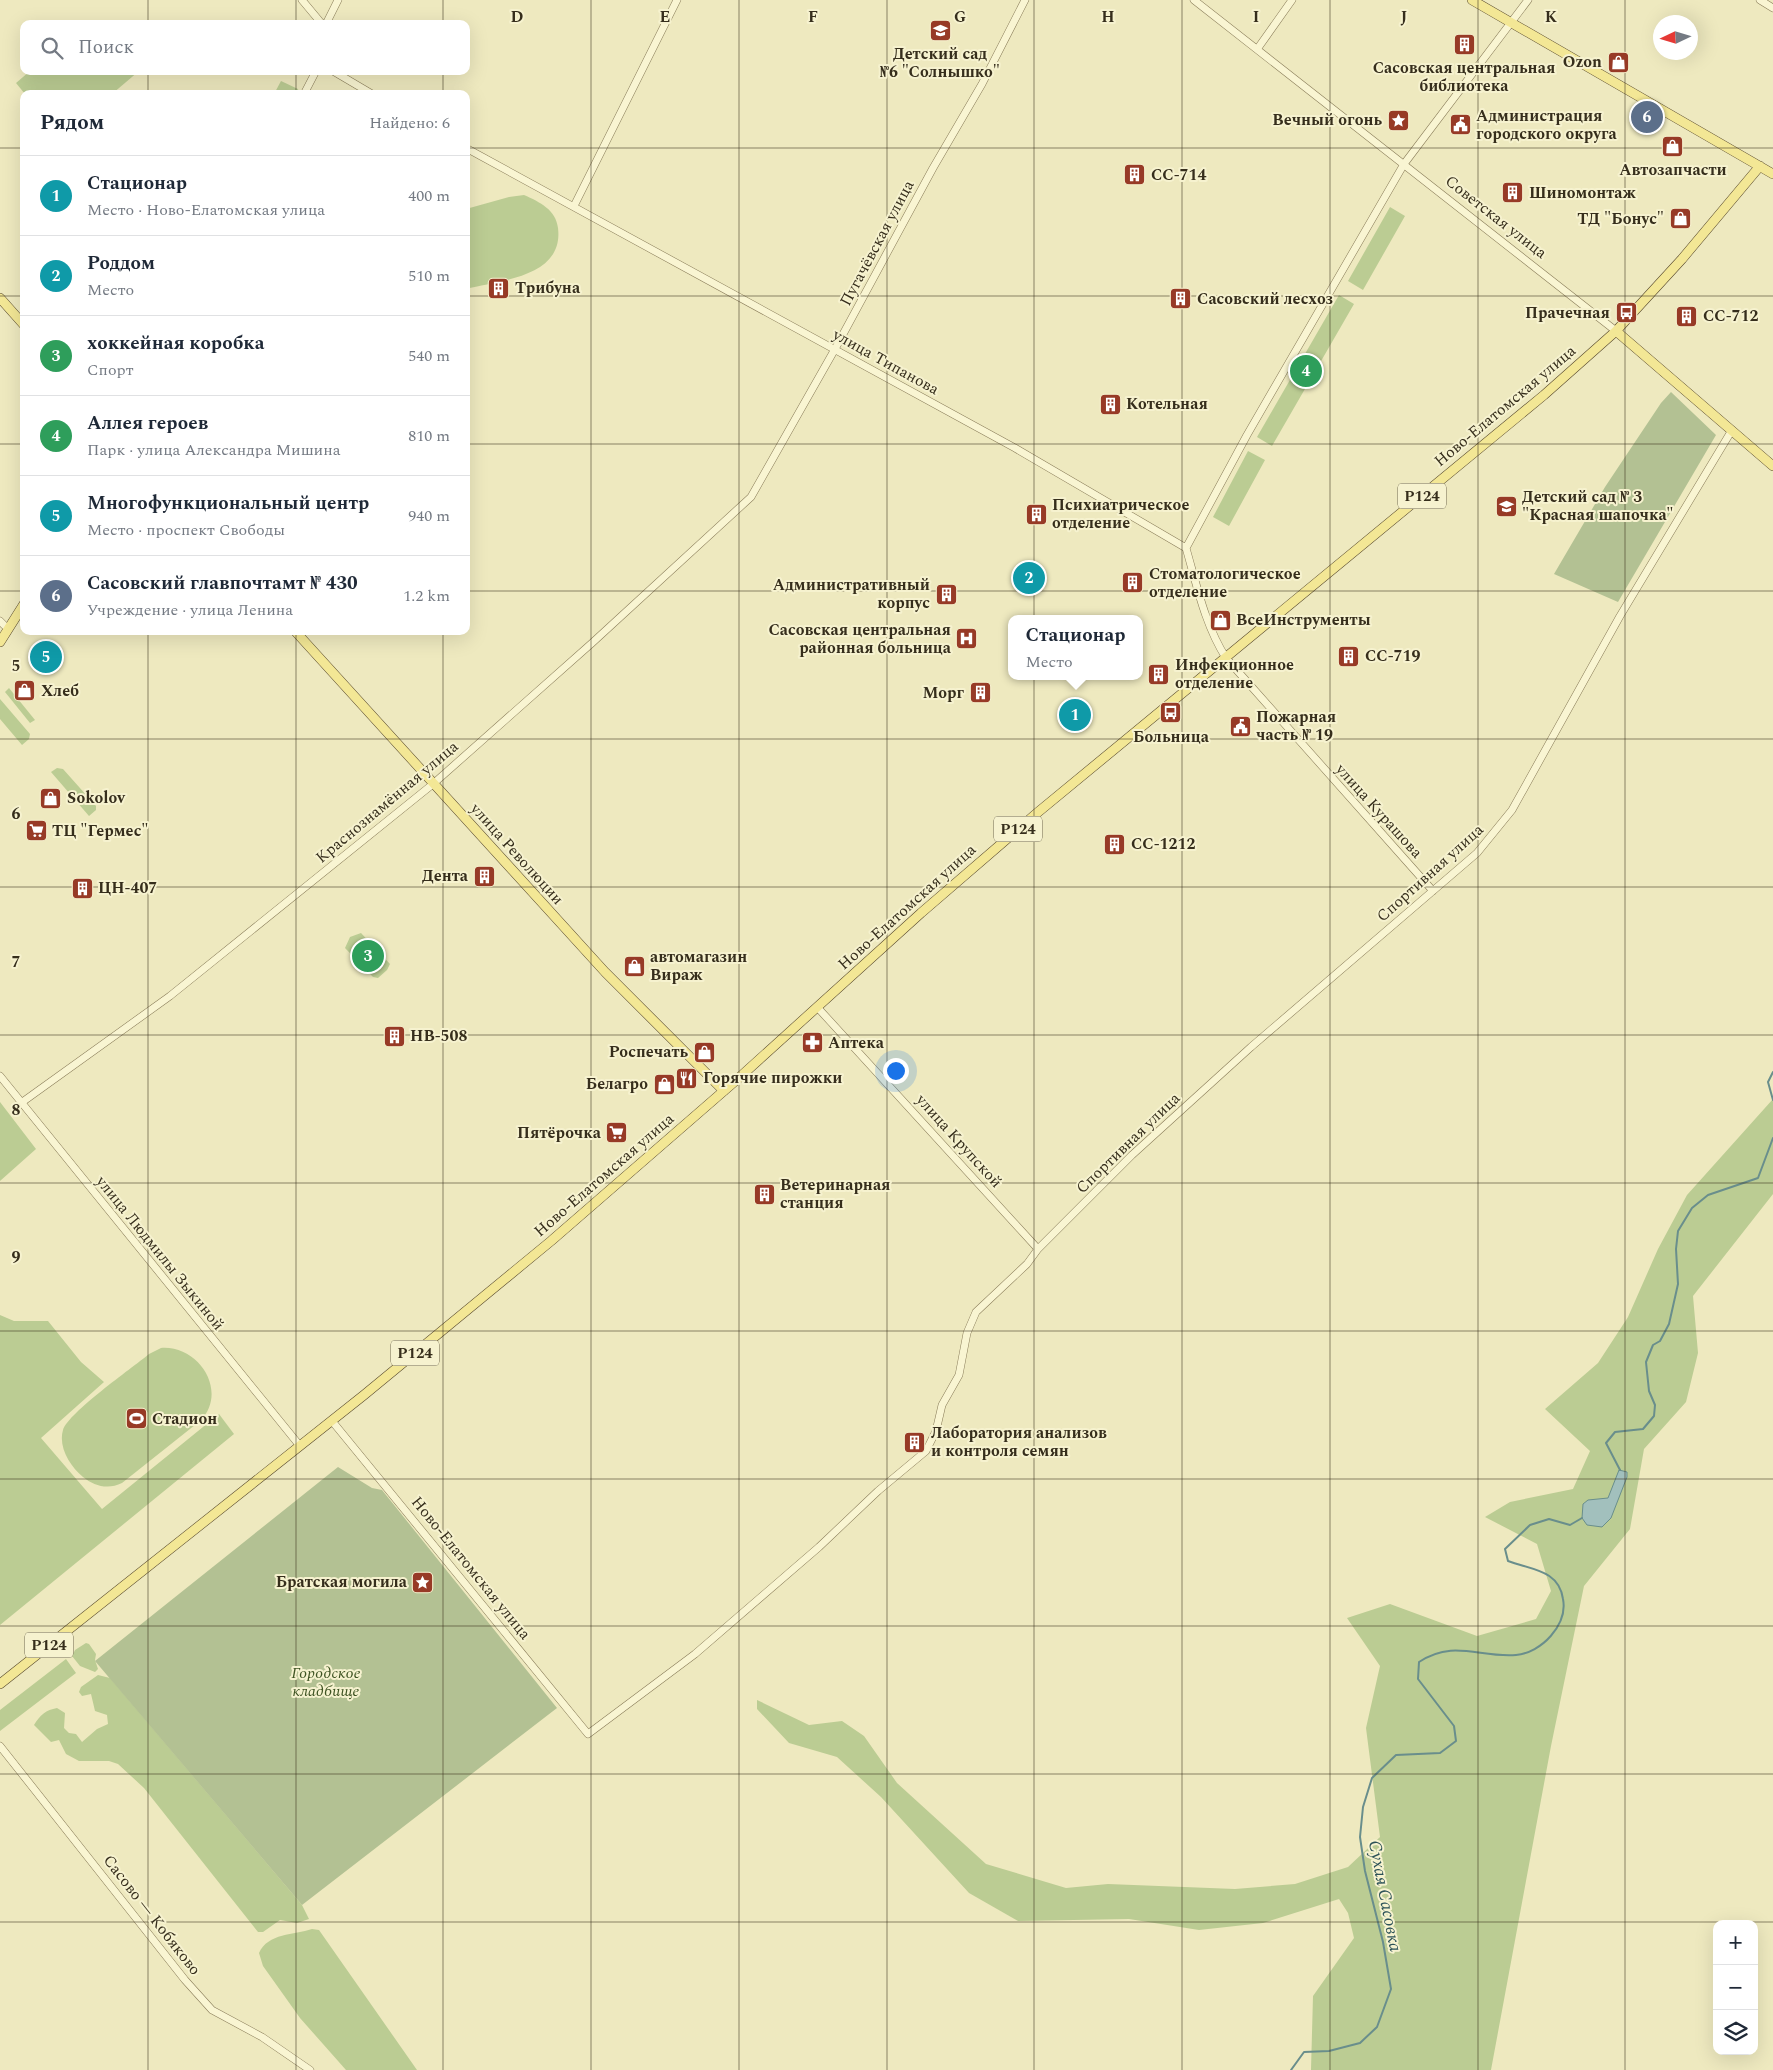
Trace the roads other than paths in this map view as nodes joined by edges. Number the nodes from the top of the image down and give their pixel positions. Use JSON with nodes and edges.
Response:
{"nodes":[{"id":1,"x":302,"y":0,"type":"edge"},
{"id":2,"x":338,"y":0,"type":"edge"},
{"id":3,"x":677,"y":0,"type":"edge"},
{"id":4,"x":1025,"y":0,"type":"edge"},
{"id":5,"x":1194,"y":0,"type":"edge"},
{"id":6,"x":1292,"y":0,"type":"edge"},
{"id":7,"x":1472,"y":0,"type":"edge"},
{"id":8,"x":1528,"y":0,"type":"edge"},
{"id":9,"x":1760,"y":0,"type":"edge"},
{"id":10,"x":1773,"y":8,"type":"edge"},
{"id":11,"x":320,"y":20,"type":"edge"},
{"id":12,"x":326,"y":20,"type":"edge"},
{"id":13,"x":1511,"y":23,"type":"junction"},
{"id":14,"x":1258,"y":48,"type":"junction"},
{"id":15,"x":314,"y":75,"type":"edge"},
{"id":16,"x":340,"y":75,"type":"edge"},
{"id":17,"x":306,"y":90,"type":"edge"},
{"id":18,"x":365,"y":90,"type":"edge"},
{"id":19,"x":470,"y":150,"type":"edge"},
{"id":20,"x":1404,"y":164,"type":"junction"},
{"id":21,"x":1760,"y":166,"type":"junction"},
{"id":22,"x":1773,"y":174,"type":"edge"},
{"id":23,"x":574,"y":206,"type":"junction"},
{"id":24,"x":0,"y":298,"type":"edge"},
{"id":25,"x":20,"y":320,"type":"edge"},
{"id":26,"x":1616,"y":330,"type":"junction"},
{"id":27,"x":835,"y":349,"type":"junction"},
{"id":28,"x":1732,"y":430,"type":"junction"},
{"id":29,"x":1773,"y":466,"type":"edge"},
{"id":30,"x":751,"y":497,"type":"joint"},
{"id":31,"x":1186,"y":548,"type":"junction"},
{"id":32,"x":20,"y":610,"type":"edge"},
{"id":33,"x":0,"y":621,"type":"edge"},
{"id":34,"x":8,"y":629,"type":"junction"},
{"id":35,"x":299,"y":635,"type":"edge"},
{"id":36,"x":0,"y":642,"type":"edge"},
{"id":37,"x":1226,"y":658,"type":"junction"},
{"id":38,"x":433,"y":784,"type":"junction"},
{"id":39,"x":1433,"y":891,"type":"junction"},
{"id":40,"x":818,"y":1008,"type":"junction"},
{"id":41,"x":0,"y":1076,"type":"edge"},
{"id":42,"x":724,"y":1091,"type":"junction"},
{"id":43,"x":21,"y":1103,"type":"junction"},
{"id":44,"x":1038,"y":1249,"type":"junction"},
{"id":45,"x":332,"y":1421,"type":"junction"},
{"id":46,"x":300,"y":1446,"type":"junction"},
{"id":47,"x":0,"y":1684,"type":"edge"},
{"id":48,"x":588,"y":1734,"type":"joint"},
{"id":49,"x":0,"y":1746,"type":"edge"},
{"id":50,"x":310,"y":2070,"type":"edge"}],
"edges":[{"from":1,"to":11,"type":"street"},
{"from":2,"to":12,"type":"street"},
{"from":3,"to":23,"type":"street"},
{"from":4,"to":27,"type":"street","name":"Пугачёвская улица"},
{"from":5,"to":14,"type":"street","name":"Советская улица"},
{"from":6,"to":14,"type":"street"},
{"from":7,"to":13,"type":"main road"},
{"from":8,"to":13,"type":"street"},
{"from":9,"to":10,"type":"street"},
{"from":13,"to":20,"type":"street"},
{"from":13,"to":21,"type":"main road"},
{"from":14,"to":20,"type":"street","name":"Советская улица"},
{"from":15,"to":17,"type":"street"},
{"from":16,"to":18,"type":"street"},
{"from":19,"to":23,"type":"street","name":"улица Типанова"},
{"from":20,"to":26,"type":"street","name":"Советская улица"},
{"from":20,"to":31,"type":"street"},
{"from":21,"to":22,"type":"main road"},
{"from":21,"to":26,"type":"main road","name":"Ново-Елатомская улица"},
{"from":23,"to":27,"type":"street","name":"улица Типанова"},
{"from":24,"to":25,"type":"main road"},
{"from":26,"to":28,"type":"main road","name":"Советская улица"},
{"from":26,"to":37,"type":"main road","name":"Ново-Елатомская улица","number":"Р124"},
{"from":27,"to":30,"type":"street","name":"Пугачёвская улица"},
{"from":27,"to":31,"type":"street","name":"улица Типанова"},
{"from":28,"to":29,"type":"main road","name":"Советская улица"},
{"from":28,"to":39,"type":"street","name":"Спортивная улица"},
{"from":30,"to":38,"type":"street","name":"Краснознамённая улица"},
{"from":31,"to":37,"type":"street"},
{"from":32,"to":34,"type":"main road"},
{"from":33,"to":34,"type":"street"},
{"from":34,"to":36,"type":"main road"},
{"from":35,"to":38,"type":"main road","name":"улица Революции"},
{"from":37,"to":39,"type":"street","name":"улица Курашова"},
{"from":37,"to":40,"type":"main road","name":"Ново-Елатомская улица","number":"Р124"},
{"from":38,"to":42,"type":"main road","name":"улица Революции"},
{"from":38,"to":43,"type":"street","name":"Краснознамённая улица"},
{"from":39,"to":44,"type":"street","name":"Спортивная улица"},
{"from":40,"to":42,"type":"main road","name":"Ново-Елатомская улица","number":"Р124"},
{"from":40,"to":44,"type":"street","name":"улица Крупской"},
{"from":41,"to":43,"type":"street","name":"улица Людмилы Зыкиной"},
{"from":42,"to":45,"type":"main road","name":"Ново-Елатомская улица","number":"Р124"},
{"from":43,"to":46,"type":"street","name":"улица Людмилы Зыкиной"},
{"from":44,"to":48,"type":"street","name":"Спортивная улица"},
{"from":45,"to":46,"type":"main road","name":"Ново-Елатомская улица","number":"Р124"},
{"from":45,"to":48,"type":"street","name":"Ново-Елатомская улица"},
{"from":46,"to":47,"type":"main road","name":"Ново-Елатомская улица","number":"Р124"},
{"from":49,"to":50,"type":"street","name":"Сасово — Кобяково"}]}
